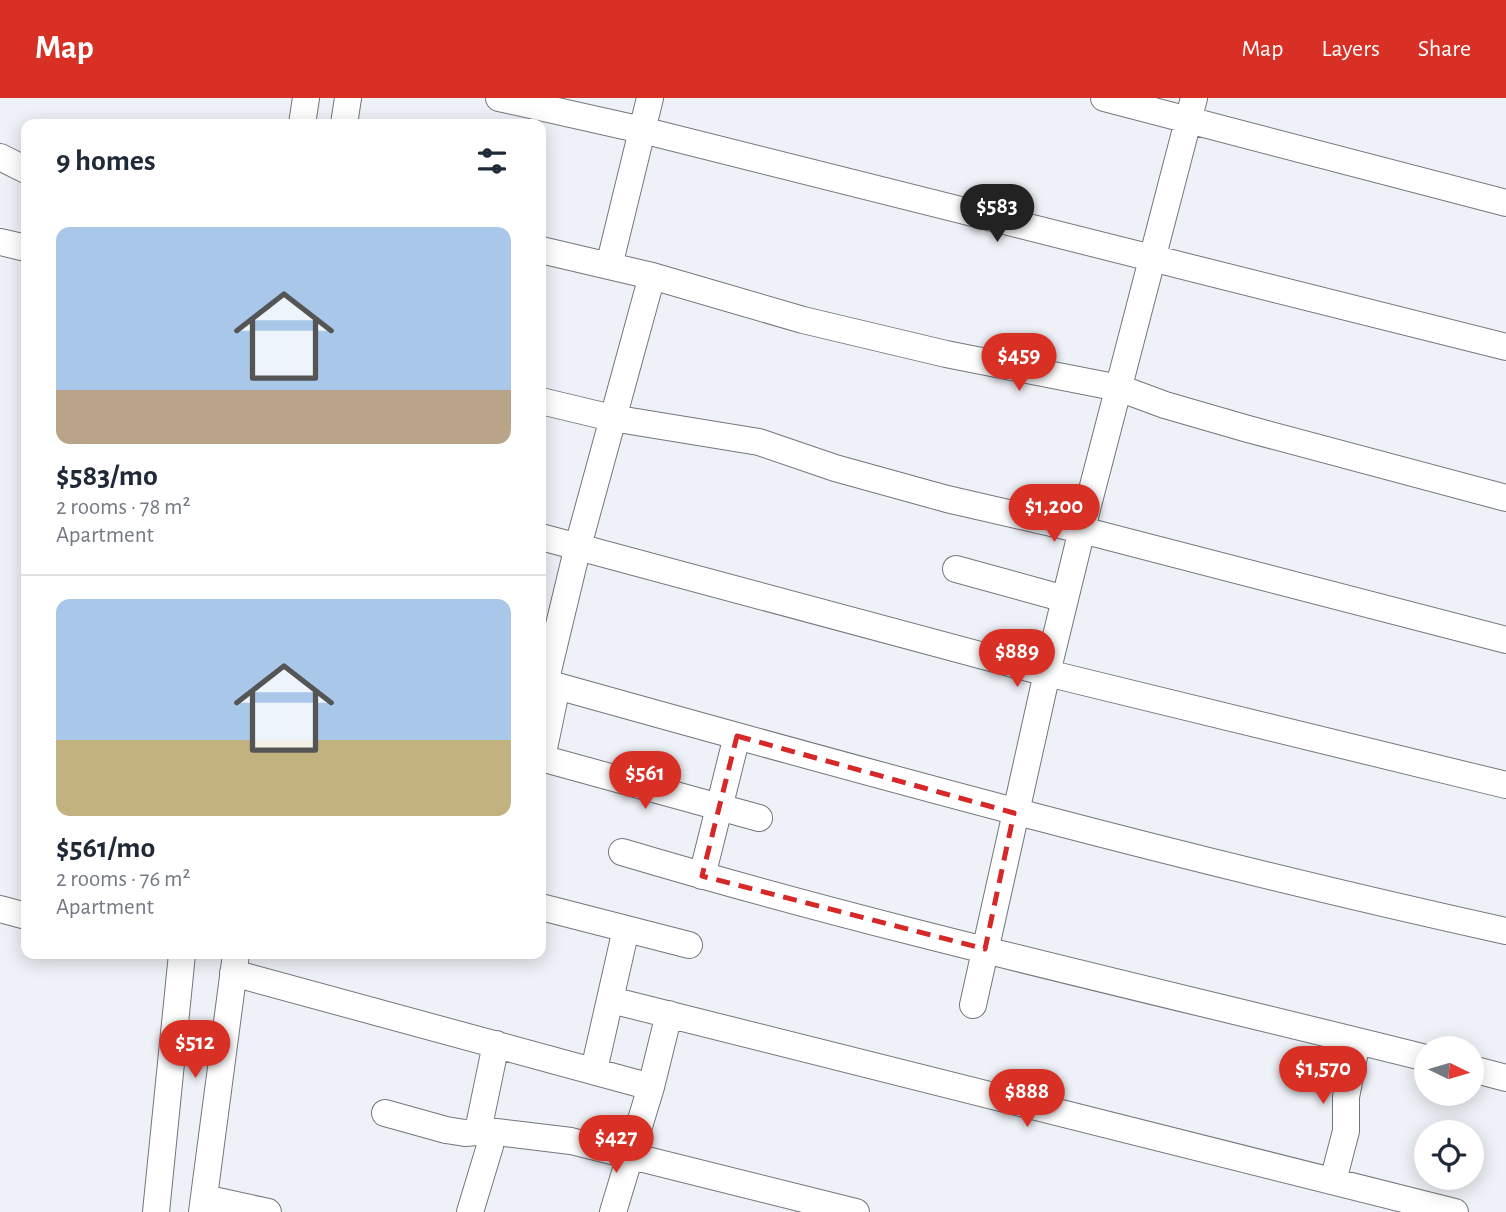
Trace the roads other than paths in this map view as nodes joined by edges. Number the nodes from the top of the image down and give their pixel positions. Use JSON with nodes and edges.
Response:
{"nodes":[{"id":1,"x":306,"y":98,"type":"edge"},
{"id":2,"x":348,"y":98,"type":"edge"},
{"id":3,"x":499,"y":98,"type":"edge"},
{"id":4,"x":650,"y":98,"type":"edge"},
{"id":5,"x":1104,"y":98,"type":"edge"},
{"id":6,"x":1191,"y":109,"type":"edge"},
{"id":7,"x":303,"y":119,"type":"edge"},
{"id":8,"x":345,"y":119,"type":"edge"},
{"id":9,"x":642,"y":130,"type":"junction"},
{"id":10,"x":0,"y":158,"type":"edge"},
{"id":11,"x":21,"y":168,"type":"edge"},
{"id":12,"x":1506,"y":203,"type":"edge"},
{"id":13,"x":0,"y":242,"type":"edge"},
{"id":14,"x":21,"y":247,"type":"edge"},
{"id":15,"x":546,"y":251,"type":"edge"},
{"id":16,"x":1152,"y":259,"type":"junction"},
{"id":17,"x":609,"y":266,"type":"junction"},
{"id":18,"x":652,"y":276,"type":"junction"},
{"id":19,"x":1506,"y":347,"type":"edge"},
{"id":20,"x":1119,"y":388,"type":"junction"},
{"id":21,"x":546,"y":402,"type":"edge"},
{"id":22,"x":612,"y":418,"type":"junction"},
{"id":23,"x":1506,"y":498,"type":"edge"},
{"id":24,"x":1082,"y":530,"type":"junction"},
{"id":25,"x":546,"y":538,"type":"edge"},
{"id":26,"x":578,"y":546,"type":"junction"},
{"id":27,"x":956,"y":569,"type":"dead end"},
{"id":28,"x":1065,"y":599,"type":"junction"},
{"id":29,"x":1506,"y":640,"type":"edge"},
{"id":30,"x":1047,"y":673,"type":"junction"},
{"id":31,"x":548,"y":681,"type":"edge"},
{"id":32,"x":546,"y":703,"type":"edge"},
{"id":33,"x":737,"y":736,"type":"junction"},
{"id":34,"x":546,"y":759,"type":"edge"},
{"id":35,"x":1506,"y":785,"type":"edge"},
{"id":36,"x":720,"y":807,"type":"junction"},
{"id":37,"x":1014,"y":813,"type":"junction"},
{"id":38,"x":759,"y":818,"type":"dead end"},
{"id":39,"x":622,"y":852,"type":"dead end"},
{"id":40,"x":702,"y":876,"type":"junction"},
{"id":41,"x":546,"y":908,"type":"edge"},
{"id":42,"x":0,"y":909,"type":"edge"},
{"id":43,"x":21,"y":915,"type":"edge"},
{"id":44,"x":626,"y":929,"type":"junction"},
{"id":45,"x":1506,"y":931,"type":"edge"},
{"id":46,"x":689,"y":945,"type":"dead end"},
{"id":47,"x":985,"y":949,"type":"junction"},
{"id":48,"x":181,"y":959,"type":"edge"},
{"id":49,"x":234,"y":963,"type":"edge"},
{"id":50,"x":611,"y":1000,"type":"junction"},
{"id":51,"x":973,"y":1004,"type":"dead end"},
{"id":52,"x":669,"y":1014,"type":"junction"},
{"id":53,"x":1357,"y":1041,"type":"junction"},
{"id":54,"x":496,"y":1044,"type":"junction"},
{"id":55,"x":1414,"y":1055,"type":"edge"},
{"id":56,"x":594,"y":1070,"type":"junction"},
{"id":57,"x":1484,"y":1072,"type":"edge"},
{"id":58,"x":1506,"y":1078,"type":"edge"},
{"id":59,"x":651,"y":1087,"type":"junction"},
{"id":60,"x":385,"y":1113,"type":"dead end"},
{"id":61,"x":488,"y":1131,"type":"junction"},
{"id":62,"x":631,"y":1154,"type":"junction"},
{"id":63,"x":1333,"y":1181,"type":"junction"},
{"id":64,"x":203,"y":1205,"type":"edge"},
{"id":65,"x":156,"y":1212,"type":"edge"},
{"id":66,"x":268,"y":1212,"type":"edge"},
{"id":67,"x":470,"y":1212,"type":"edge"},
{"id":68,"x":613,"y":1212,"type":"edge"},
{"id":69,"x":856,"y":1212,"type":"edge"},
{"id":70,"x":1455,"y":1212,"type":"edge"}],
"edges":[{"from":1,"to":7,"type":"street"},
{"from":2,"to":8,"type":"street"},
{"from":3,"to":9,"type":"street"},
{"from":4,"to":9,"type":"street"},
{"from":5,"to":6,"type":"street"},
{"from":6,"to":12,"type":"street"},
{"from":6,"to":16,"type":"street"},
{"from":9,"to":16,"type":"street"},
{"from":9,"to":17,"type":"street"},
{"from":10,"to":11,"type":"street"},
{"from":13,"to":14,"type":"street"},
{"from":15,"to":17,"type":"street"},
{"from":16,"to":19,"type":"street"},
{"from":16,"to":20,"type":"street"},
{"from":17,"to":18,"type":"street"},
{"from":18,"to":20,"type":"street"},
{"from":18,"to":22,"type":"street"},
{"from":20,"to":23,"type":"street"},
{"from":20,"to":24,"type":"street"},
{"from":21,"to":22,"type":"street"},
{"from":22,"to":24,"type":"street"},
{"from":22,"to":26,"type":"street"},
{"from":24,"to":28,"type":"street"},
{"from":24,"to":29,"type":"street"},
{"from":25,"to":26,"type":"street"},
{"from":26,"to":30,"type":"street"},
{"from":26,"to":31,"type":"street"},
{"from":27,"to":28,"type":"street"},
{"from":28,"to":30,"type":"street"},
{"from":30,"to":35,"type":"street"},
{"from":30,"to":37,"type":"street"},
{"from":31,"to":32,"type":"street"},
{"from":31,"to":33,"type":"street"},
{"from":33,"to":36,"type":"street"},
{"from":33,"to":37,"type":"street"},
{"from":34,"to":36,"type":"street"},
{"from":36,"to":38,"type":"street"},
{"from":36,"to":40,"type":"street"},
{"from":37,"to":45,"type":"street"},
{"from":37,"to":47,"type":"street"},
{"from":39,"to":40,"type":"street"},
{"from":40,"to":47,"type":"street"},
{"from":41,"to":44,"type":"street"},
{"from":42,"to":43,"type":"street"},
{"from":44,"to":46,"type":"street"},
{"from":44,"to":50,"type":"street"},
{"from":47,"to":51,"type":"street"},
{"from":47,"to":53,"type":"street"},
{"from":48,"to":65,"type":"street"},
{"from":49,"to":54,"type":"street"},
{"from":49,"to":64,"type":"street"},
{"from":50,"to":52,"type":"street"},
{"from":50,"to":56,"type":"street"},
{"from":52,"to":59,"type":"street"},
{"from":52,"to":63,"type":"street"},
{"from":53,"to":55,"type":"street"},
{"from":53,"to":63,"type":"street"},
{"from":54,"to":56,"type":"street"},
{"from":54,"to":61,"type":"street"},
{"from":56,"to":59,"type":"street"},
{"from":57,"to":58,"type":"street"},
{"from":59,"to":62,"type":"street"},
{"from":60,"to":61,"type":"street"},
{"from":61,"to":62,"type":"street"},
{"from":61,"to":67,"type":"street"},
{"from":62,"to":68,"type":"street"},
{"from":62,"to":69,"type":"street"},
{"from":63,"to":70,"type":"street"},
{"from":64,"to":66,"type":"street"}]}
